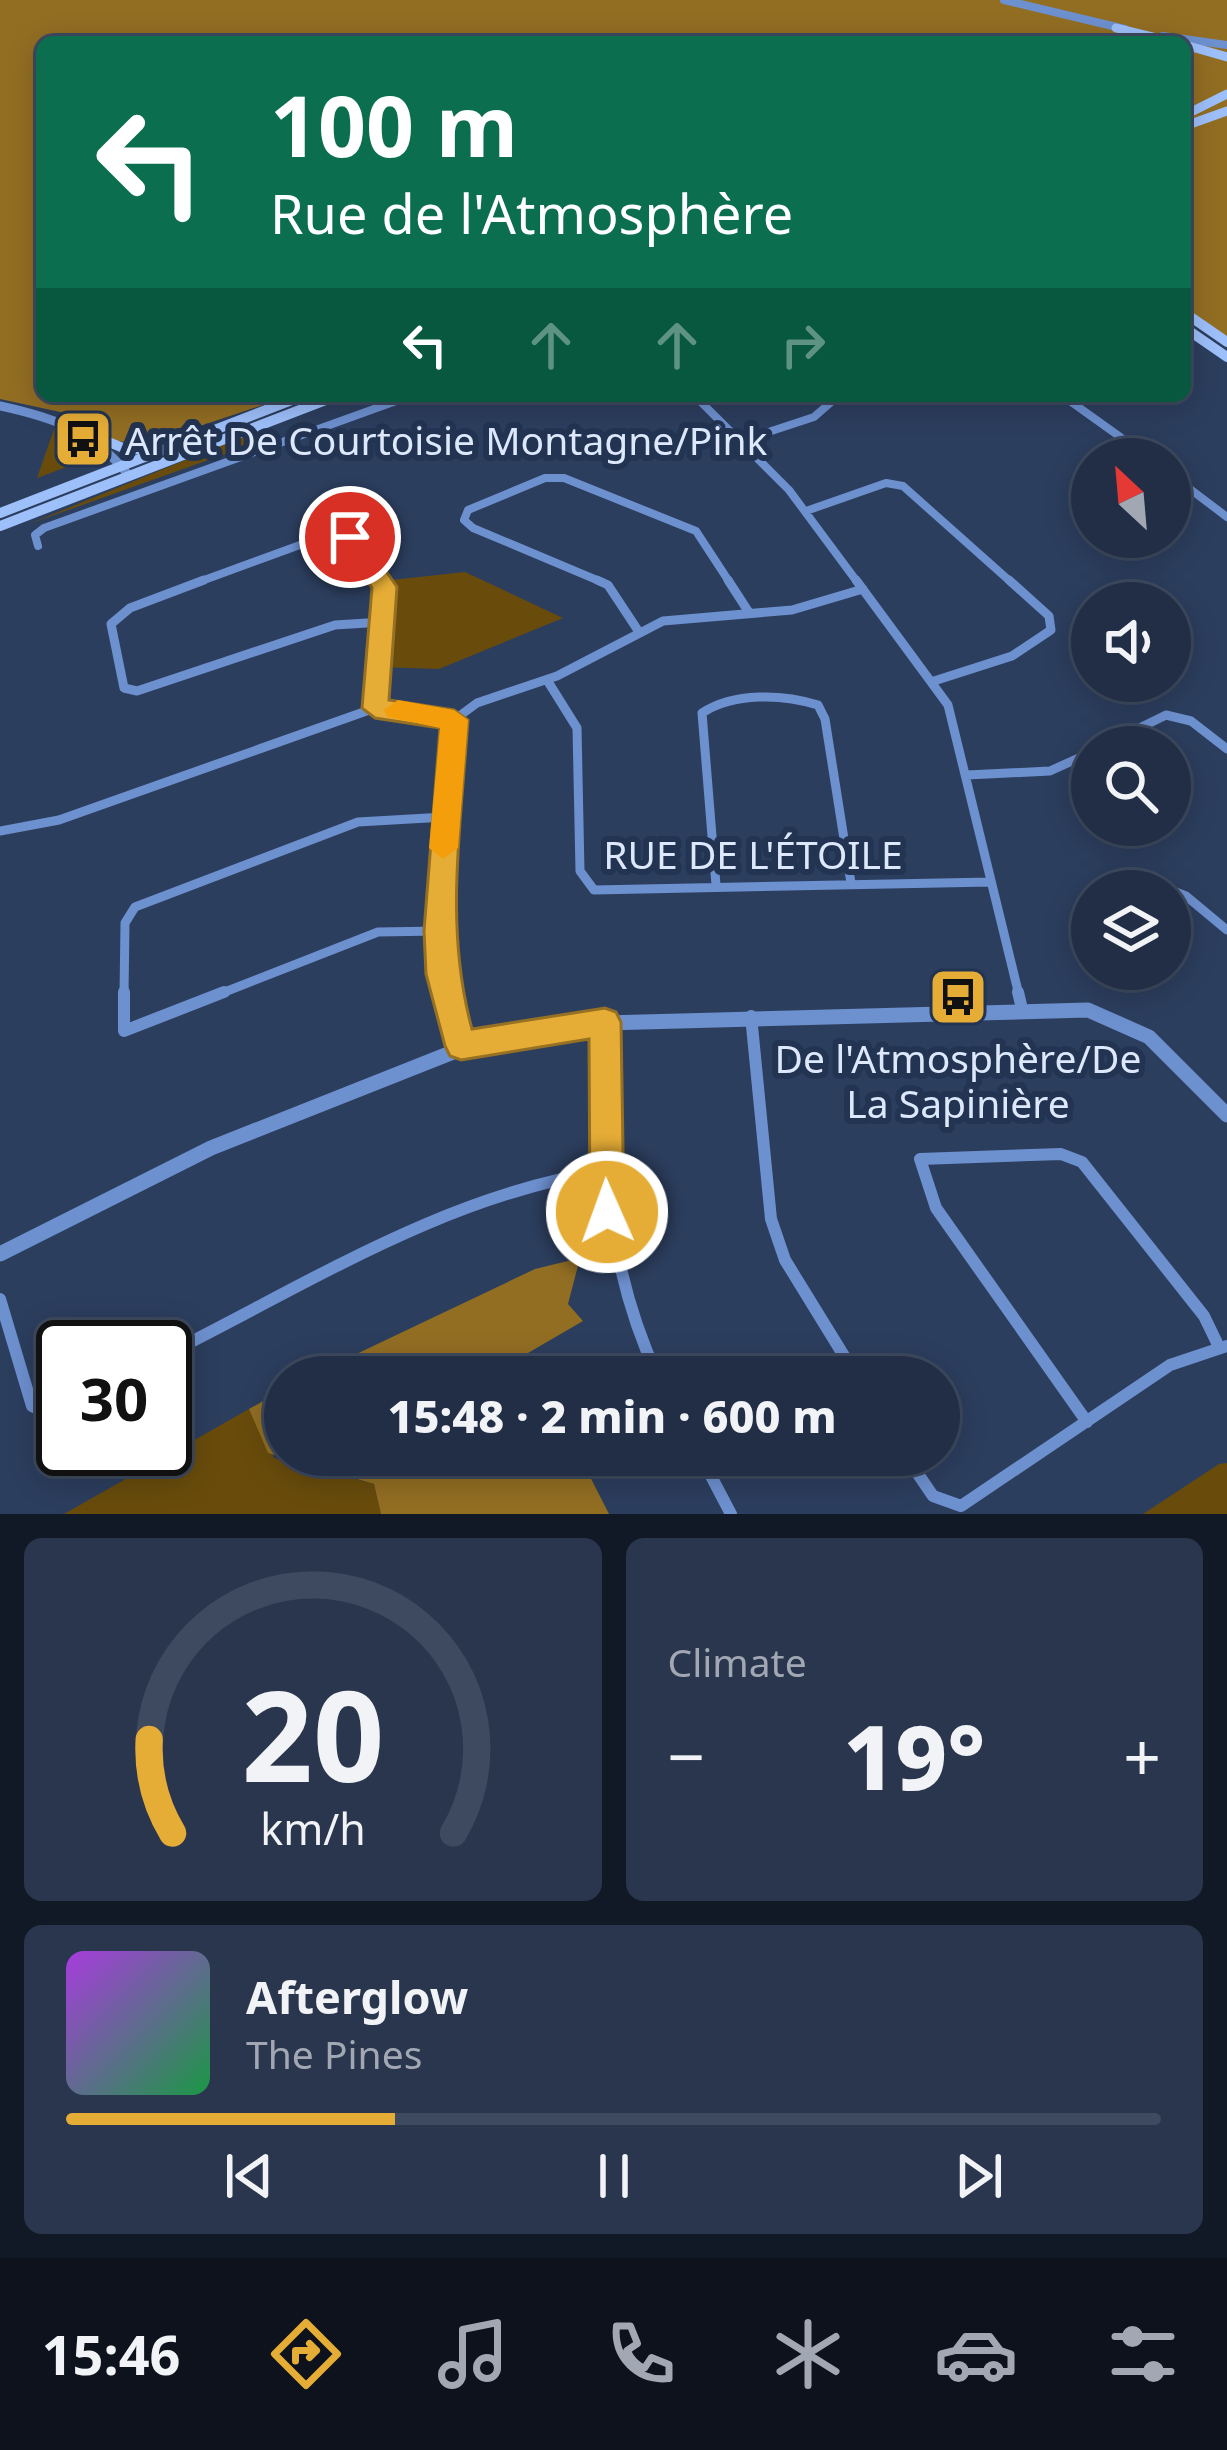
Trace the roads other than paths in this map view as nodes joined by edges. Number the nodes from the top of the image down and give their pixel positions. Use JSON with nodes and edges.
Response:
{"nodes":[{"id":1,"x":1004,"y":0,"type":"edge"},
{"id":2,"x":1116,"y":28,"type":"junction"},
{"id":3,"x":1149,"y":36,"type":"edge"},
{"id":4,"x":1168,"y":36,"type":"edge"},
{"id":5,"x":1191,"y":39,"type":"edge"},
{"id":6,"x":1227,"y":45,"type":"edge"},
{"id":7,"x":1191,"y":47,"type":"edge"},
{"id":8,"x":1227,"y":57,"type":"edge"},
{"id":9,"x":1227,"y":98,"type":"edge"},
{"id":10,"x":1227,"y":111,"type":"edge"},
{"id":11,"x":1191,"y":113,"type":"edge"},
{"id":12,"x":1191,"y":124,"type":"edge"},
{"id":13,"x":1191,"y":317,"type":"edge"},
{"id":14,"x":1191,"y":332,"type":"edge"},
{"id":15,"x":1227,"y":343,"type":"edge"},
{"id":16,"x":1227,"y":357,"type":"edge"},
{"id":17,"x":284,"y":402,"type":"edge"},
{"id":18,"x":288,"y":402,"type":"edge"},
{"id":19,"x":319,"y":402,"type":"edge"},
{"id":20,"x":393,"y":402,"type":"edge"},
{"id":21,"x":701,"y":402,"type":"edge"},
{"id":22,"x":831,"y":402,"type":"edge"},
{"id":23,"x":1071,"y":402,"type":"edge"},
{"id":24,"x":0,"y":406,"type":"edge"},
{"id":25,"x":94,"y":436,"type":"junction"},
{"id":26,"x":1121,"y":438,"type":"edge"},
{"id":27,"x":741,"y":441,"type":"junction"},
{"id":28,"x":125,"y":470,"type":"junction"},
{"id":29,"x":1191,"y":490,"type":"edge"},
{"id":30,"x":806,"y":511,"type":"junction"},
{"id":31,"x":0,"y":513,"type":"edge"},
{"id":32,"x":1227,"y":517,"type":"edge"},
{"id":33,"x":0,"y":526,"type":"edge"},
{"id":34,"x":38,"y":546,"type":"dead end"},
{"id":35,"x":863,"y":589,"type":"junction"},
{"id":36,"x":748,"y":611,"type":"junction"},
{"id":37,"x":382,"y":622,"type":"junction"},
{"id":38,"x":639,"y":632,"type":"junction"},
{"id":39,"x":547,"y":680,"type":"junction"},
{"id":40,"x":934,"y":681,"type":"junction"},
{"id":41,"x":375,"y":708,"type":"junction"},
{"id":42,"x":454,"y":720,"type":"junction"},
{"id":43,"x":1144,"y":726,"type":"edge"},
{"id":44,"x":1227,"y":748,"type":"edge"},
{"id":45,"x":1071,"y":762,"type":"edge"},
{"id":46,"x":968,"y":775,"type":"junction"},
{"id":47,"x":445,"y":817,"type":"junction"},
{"id":48,"x":0,"y":831,"type":"edge"},
{"id":49,"x":992,"y":881,"type":"junction"},
{"id":50,"x":851,"y":883,"type":"junction"},
{"id":51,"x":716,"y":885,"type":"junction"},
{"id":52,"x":1191,"y":900,"type":"edge"},
{"id":53,"x":1227,"y":930,"type":"edge"},
{"id":54,"x":439,"y":931,"type":"junction"},
{"id":55,"x":1022,"y":1009,"type":"junction"},
{"id":56,"x":751,"y":1016,"type":"junction"},
{"id":57,"x":605,"y":1022,"type":"junction"},
{"id":58,"x":461,"y":1046,"type":"junction"},
{"id":59,"x":1227,"y":1115,"type":"edge"},
{"id":60,"x":604,"y":1171,"type":"junction"},
{"id":61,"x":0,"y":1255,"type":"edge"},
{"id":62,"x":0,"y":1299,"type":"edge"},
{"id":63,"x":192,"y":1341,"type":"edge"},
{"id":64,"x":1223,"y":1347,"type":"edge"},
{"id":65,"x":649,"y":1356,"type":"edge"},
{"id":66,"x":845,"y":1356,"type":"edge"},
{"id":67,"x":36,"y":1408,"type":"edge"},
{"id":68,"x":1087,"y":1421,"type":"junction"},
{"id":69,"x":711,"y":1476,"type":"edge"},
{"id":70,"x":919,"y":1476,"type":"edge"},
{"id":71,"x":731,"y":1514,"type":"edge"}],
"edges":[{"from":1,"to":2,"type":"street"},
{"from":2,"to":3,"type":"main road"},
{"from":2,"to":4,"type":"street"},
{"from":5,"to":6,"type":"street"},
{"from":7,"to":8,"type":"main road"},
{"from":9,"to":11,"type":"main road"},
{"from":10,"to":12,"type":"main road"},
{"from":13,"to":15,"type":"main road"},
{"from":14,"to":16,"type":"main road"},
{"from":17,"to":25,"type":"main road"},
{"from":18,"to":28,"type":"main road"},
{"from":19,"to":28,"type":"main road"},
{"from":20,"to":34,"type":"street"},
{"from":21,"to":27,"type":"street"},
{"from":22,"to":27,"type":"street"},
{"from":23,"to":26,"type":"street"},
{"from":24,"to":25,"type":"street"},
{"from":25,"to":28,"type":"street"},
{"from":27,"to":30,"type":"street"},
{"from":28,"to":31,"type":"main road"},
{"from":28,"to":33,"type":"main road"},
{"from":29,"to":32,"type":"street"},
{"from":30,"to":35,"type":"street"},
{"from":30,"to":40,"type":"street"},
{"from":35,"to":36,"type":"street"},
{"from":35,"to":40,"type":"street"},
{"from":36,"to":38,"type":"street"},
{"from":36,"to":38,"type":"street"},
{"from":37,"to":37,"type":"street"},
{"from":37,"to":41,"type":"street"},
{"from":38,"to":39,"type":"street"},
{"from":39,"to":42,"type":"street"},
{"from":39,"to":51,"type":"street","name":"RUE DE L'ÉTOILE"},
{"from":40,"to":46,"type":"street"},
{"from":41,"to":42,"type":"street"},
{"from":41,"to":48,"type":"street"},
{"from":42,"to":47,"type":"street"},
{"from":43,"to":44,"type":"street"},
{"from":45,"to":46,"type":"street"},
{"from":46,"to":49,"type":"street"},
{"from":47,"to":54,"type":"street"},
{"from":47,"to":54,"type":"street"},
{"from":49,"to":50,"type":"street","name":"RUE DE L'ÉTOILE"},
{"from":49,"to":55,"type":"street"},
{"from":50,"to":51,"type":"street","name":"RUE DE L'ÉTOILE"},
{"from":50,"to":51,"type":"street"},
{"from":52,"to":53,"type":"street"},
{"from":54,"to":58,"type":"street"},
{"from":55,"to":56,"type":"street"},
{"from":55,"to":59,"type":"street"},
{"from":56,"to":57,"type":"street"},
{"from":56,"to":66,"type":"street"},
{"from":57,"to":58,"type":"street"},
{"from":57,"to":60,"type":"street"},
{"from":58,"to":61,"type":"street"},
{"from":60,"to":63,"type":"street"},
{"from":60,"to":65,"type":"street"},
{"from":62,"to":67,"type":"street"},
{"from":64,"to":68,"type":"street"},
{"from":64,"to":68,"type":"street"},
{"from":68,"to":70,"type":"street"},
{"from":69,"to":71,"type":"street"}]}
